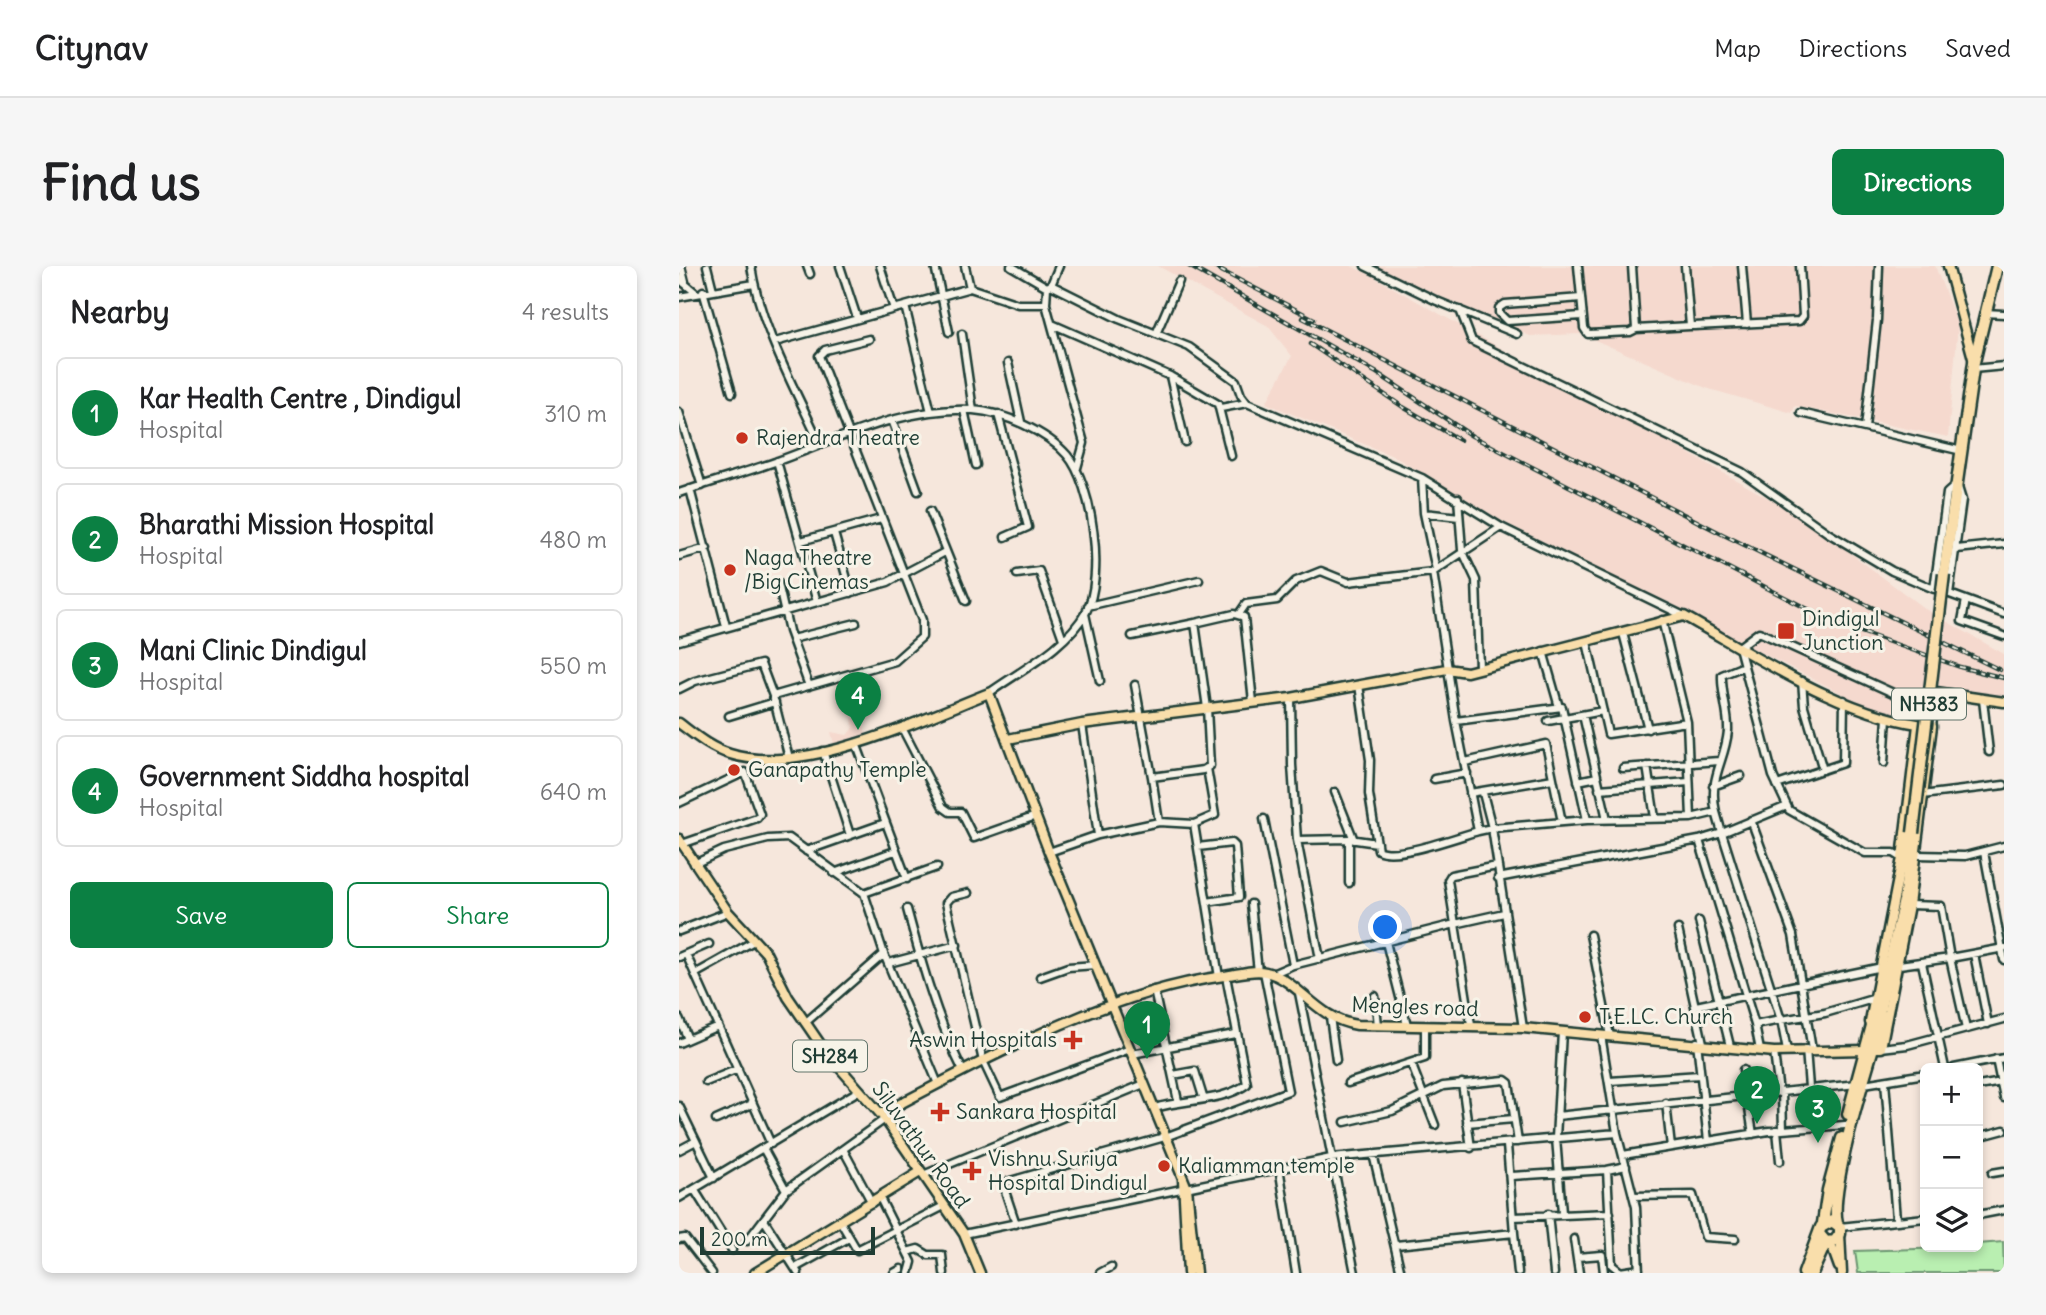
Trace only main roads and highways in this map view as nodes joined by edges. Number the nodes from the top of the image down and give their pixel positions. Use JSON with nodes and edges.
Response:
{"nodes":[{"id":1,"x":1948,"y":266,"type":"edge"},
{"id":2,"x":2000,"y":268,"type":"edge"},
{"id":3,"x":1973,"y":366,"type":"junction"},
{"id":4,"x":1936,"y":692,"type":"road end"},
{"id":5,"x":2004,"y":702,"type":"edge"},
{"id":6,"x":679,"y":723,"type":"edge"},
{"id":7,"x":1918,"y":725,"type":"junction"},
{"id":8,"x":1008,"y":739,"type":"junction"},
{"id":9,"x":1907,"y":820,"type":"junction"},
{"id":10,"x":1919,"y":822,"type":"junction"},
{"id":11,"x":681,"y":842,"type":"edge"},
{"id":12,"x":1879,"y":1004,"type":"junction"},
{"id":13,"x":1113,"y":1006,"type":"junction"},
{"id":14,"x":1870,"y":1049,"type":"junction"},
{"id":15,"x":1860,"y":1084,"type":"junction"},
{"id":16,"x":883,"y":1116,"type":"junction"},
{"id":17,"x":921,"y":1173,"type":"junction"},
{"id":18,"x":1184,"y":1186,"type":"junction"},
{"id":19,"x":1823,"y":1223,"type":"junction"},
{"id":20,"x":1839,"y":1228,"type":"junction"},
{"id":21,"x":1825,"y":1240,"type":"junction"},
{"id":22,"x":755,"y":1273,"type":"edge"},
{"id":23,"x":980,"y":1273,"type":"edge"},
{"id":24,"x":1188,"y":1273,"type":"edge"},
{"id":25,"x":1196,"y":1273,"type":"edge"},
{"id":26,"x":1804,"y":1273,"type":"edge"},
{"id":27,"x":1812,"y":1273,"type":"edge"},
{"id":28,"x":1842,"y":1273,"type":"edge"}],
"edges":[{"from":1,"to":3,"type":"main road"},
{"from":2,"to":3,"type":"highway","number":"NH383"},
{"from":3,"to":12,"type":"highway","number":"NH383","bridge":true},
{"from":4,"to":5,"type":"main road"},
{"from":6,"to":8,"type":"main road"},
{"from":7,"to":8,"type":"main road"},
{"from":7,"to":9,"type":"main road"},
{"from":7,"to":10,"type":"main road"},
{"from":8,"to":13,"type":"main road"},
{"from":9,"to":10,"type":"main road"},
{"from":9,"to":12,"type":"main road"},
{"from":10,"to":14,"type":"main road"},
{"from":11,"to":16,"type":"main road","name":"Siluvathur Road","number":"SH284"},
{"from":12,"to":14,"type":"highway"},
{"from":13,"to":14,"type":"main road","name":"Mengles road"},
{"from":13,"to":16,"type":"main road"},
{"from":13,"to":18,"type":"main road"},
{"from":14,"to":15,"type":"highway"},
{"from":15,"to":19,"type":"highway"},
{"from":15,"to":20,"type":"highway"},
{"from":16,"to":17,"type":"main road","name":"Siluvathur Road","number":"SH284"},
{"from":17,"to":22,"type":"main road"},
{"from":17,"to":23,"type":"main road","name":"Siluvathur Road","number":"SH284"},
{"from":18,"to":24,"type":"main road"},
{"from":18,"to":25,"type":"main road"},
{"from":19,"to":20,"type":"highway"},
{"from":19,"to":21,"type":"highway"},
{"from":20,"to":21,"type":"highway"},
{"from":20,"to":28,"type":"main road"},
{"from":21,"to":26,"type":"highway"},
{"from":21,"to":27,"type":"highway"},
{"from":21,"to":28,"type":"main road"}]}
